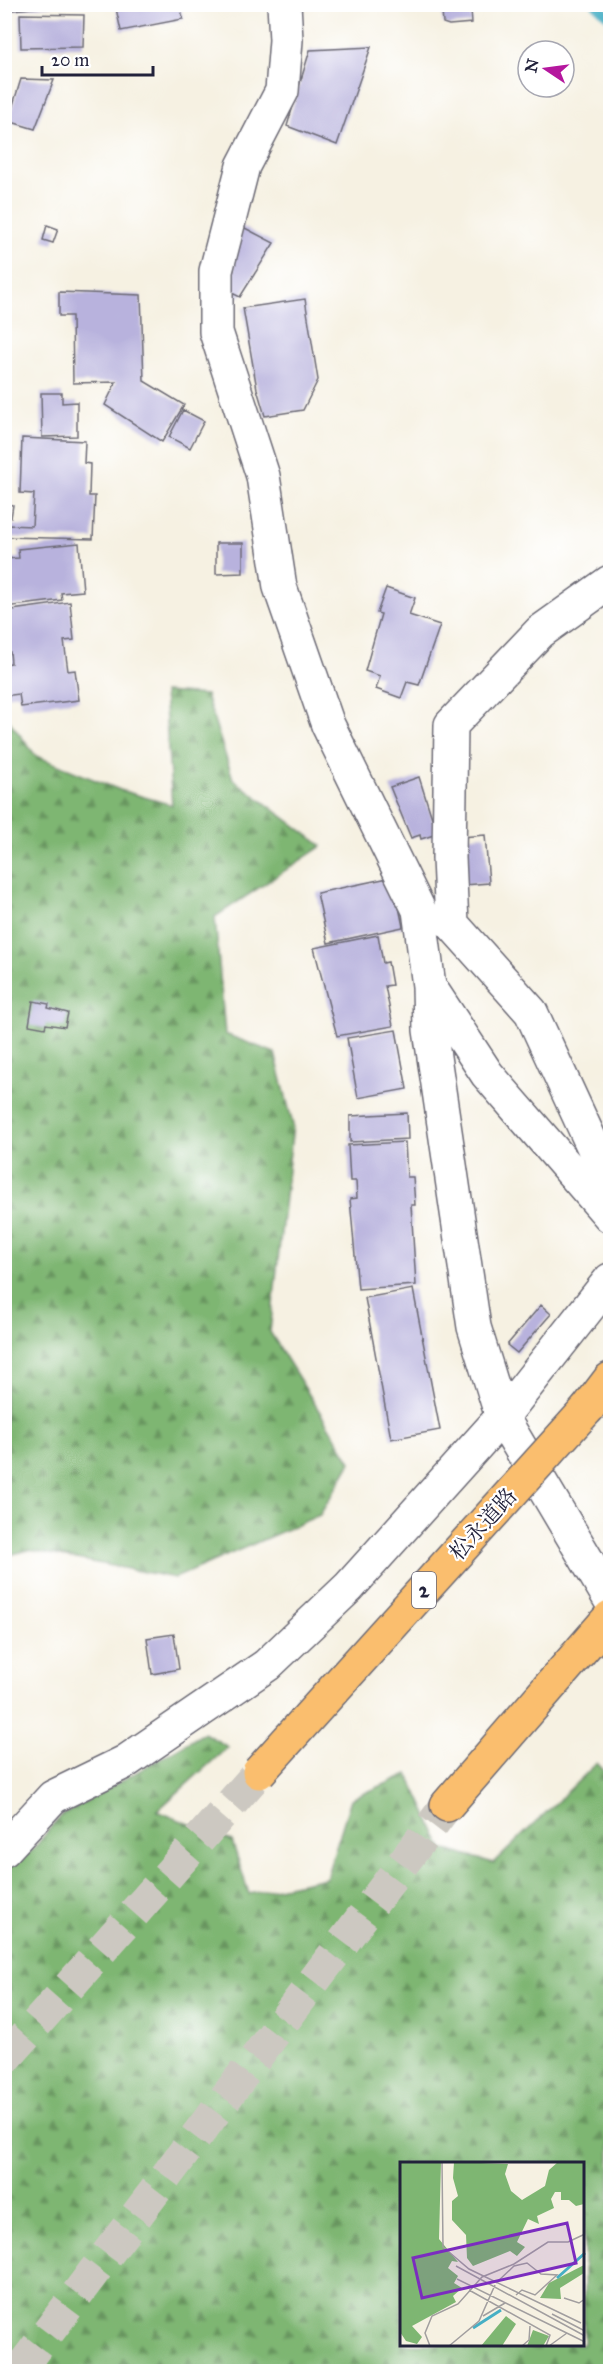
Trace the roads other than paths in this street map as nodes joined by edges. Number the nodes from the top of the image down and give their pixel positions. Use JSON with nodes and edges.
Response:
{"nodes":[{"id":1,"x":284,"y":4,"type":"edge"},
{"id":2,"x":610,"y":582,"type":"edge"},
{"id":3,"x":429,"y":986,"type":"junction"},
{"id":4,"x":610,"y":1184,"type":"edge"},
{"id":5,"x":610,"y":1216,"type":"edge"},
{"id":6,"x":610,"y":1280,"type":"edge"},
{"id":7,"x":610,"y":1381,"type":"edge"},
{"id":8,"x":502,"y":1417,"type":"junction"},
{"id":9,"x":610,"y":1599,"type":"edge"},
{"id":10,"x":610,"y":1617,"type":"edge"},
{"id":11,"x":259,"y":1772,"type":"tunnel mouth"},
{"id":12,"x":447,"y":1805,"type":"tunnel mouth"},
{"id":13,"x":4,"y":1850,"type":"edge"}],
"edges":[{"from":1,"to":3,"type":"street"},
{"from":2,"to":4,"type":"street"},
{"from":3,"to":5,"type":"street"},
{"from":3,"to":8,"type":"street"},
{"from":6,"to":8,"type":"street"},
{"from":7,"to":11,"type":"highway","name":"松永道路","number":"2","bridge":true},
{"from":8,"to":9,"type":"street"},
{"from":8,"to":13,"type":"street"},
{"from":10,"to":12,"type":"highway"}]}
